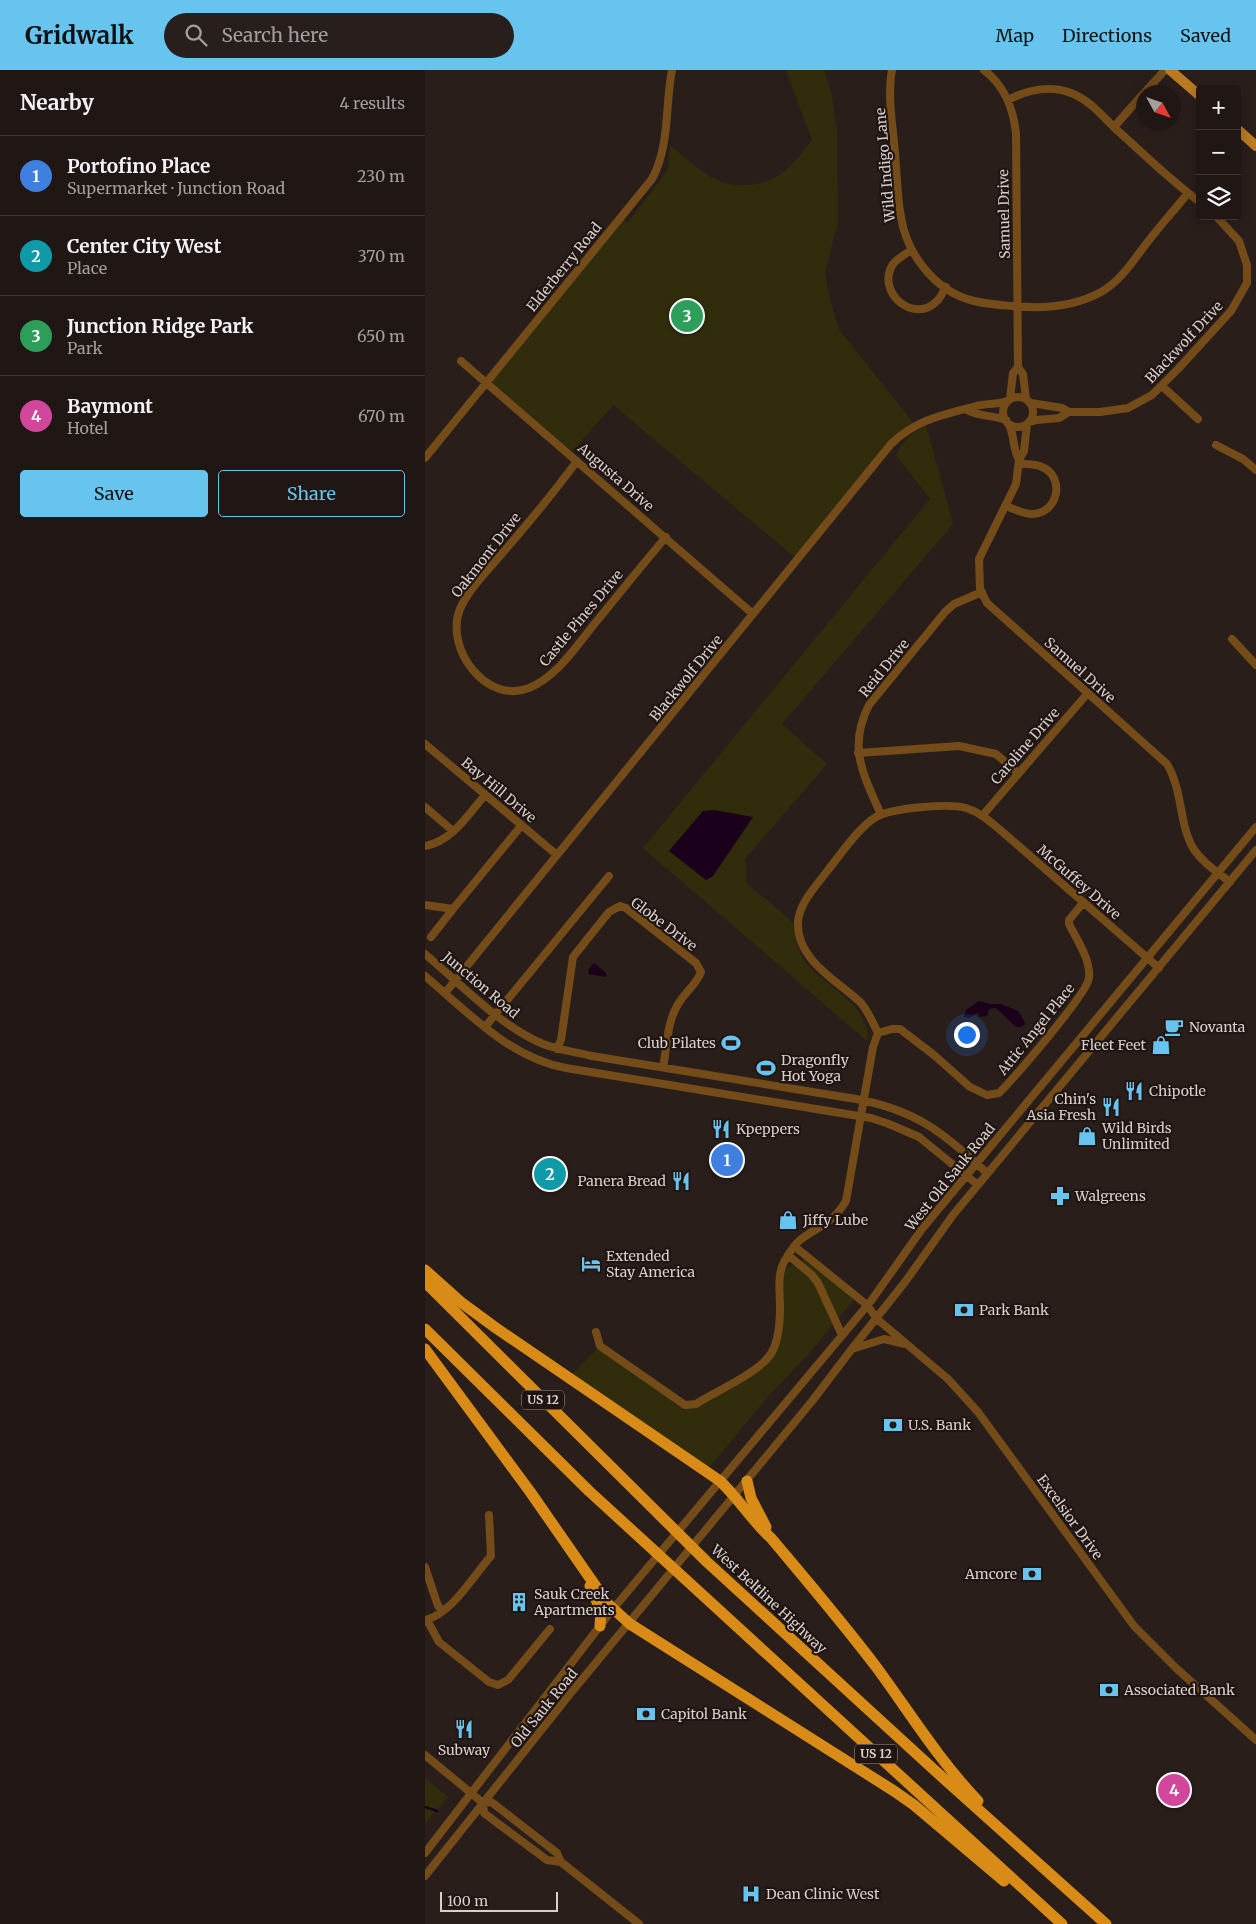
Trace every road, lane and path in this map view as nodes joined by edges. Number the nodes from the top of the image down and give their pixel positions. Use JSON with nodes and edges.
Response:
{"nodes":[{"id":1,"x":672,"y":70,"type":"edge"},
{"id":2,"x":892,"y":70,"type":"edge"},
{"id":3,"x":984,"y":70,"type":"edge"},
{"id":4,"x":1165,"y":70,"type":"edge"},
{"id":5,"x":1170,"y":70,"type":"edge"},
{"id":6,"x":1151,"y":85,"type":"edge"},
{"id":7,"x":1196,"y":93,"type":"edge"},
{"id":8,"x":1008,"y":100,"type":"junction"},
{"id":9,"x":1136,"y":102,"type":"edge"},
{"id":10,"x":1114,"y":127,"type":"junction"},
{"id":11,"x":1238,"y":130,"type":"edge"},
{"id":12,"x":1256,"y":146,"type":"edge"},
{"id":13,"x":1188,"y":193,"type":"junction"},
{"id":14,"x":1196,"y":199,"type":"edge"},
{"id":15,"x":1220,"y":220,"type":"edge"},
{"id":16,"x":912,"y":250,"type":"junction"},
{"id":17,"x":946,"y":288,"type":"junction"},
{"id":18,"x":1017,"y":306,"type":"junction"},
{"id":19,"x":461,"y":360,"type":"dead end"},
{"id":20,"x":1018,"y":367,"type":"junction"},
{"id":21,"x":487,"y":381,"type":"junction"},
{"id":22,"x":1162,"y":386,"type":"junction"},
{"id":23,"x":1009,"y":400,"type":"junction"},
{"id":24,"x":1029,"y":401,"type":"junction"},
{"id":25,"x":967,"y":410,"type":"junction"},
{"id":26,"x":1069,"y":412,"type":"junction"},
{"id":27,"x":1198,"y":419,"type":"dead end"},
{"id":28,"x":1007,"y":422,"type":"junction"},
{"id":29,"x":1028,"y":423,"type":"junction"},
{"id":30,"x":1216,"y":445,"type":"dead end"},
{"id":31,"x":425,"y":458,"type":"edge"},
{"id":32,"x":577,"y":461,"type":"junction"},
{"id":33,"x":1019,"y":462,"type":"junction"},
{"id":34,"x":1256,"y":470,"type":"edge"},
{"id":35,"x":1006,"y":506,"type":"junction"},
{"id":36,"x":666,"y":537,"type":"junction"},
{"id":37,"x":982,"y":592,"type":"junction"},
{"id":38,"x":753,"y":614,"type":"junction"},
{"id":39,"x":1232,"y":639,"type":"dead end"},
{"id":40,"x":1256,"y":665,"type":"edge"},
{"id":41,"x":477,"y":674,"type":"joint"},
{"id":42,"x":1087,"y":694,"type":"junction"},
{"id":43,"x":425,"y":744,"type":"edge"},
{"id":44,"x":858,"y":753,"type":"junction"},
{"id":45,"x":1018,"y":773,"type":"junction"},
{"id":46,"x":485,"y":795,"type":"junction"},
{"id":47,"x":425,"y":807,"type":"edge"},
{"id":48,"x":881,"y":815,"type":"junction"},
{"id":49,"x":982,"y":816,"type":"junction"},
{"id":50,"x":521,"y":826,"type":"junction"},
{"id":51,"x":1256,"y":827,"type":"edge"},
{"id":52,"x":453,"y":831,"type":"junction"},
{"id":53,"x":425,"y":846,"type":"edge"},
{"id":54,"x":1256,"y":850,"type":"edge"},
{"id":55,"x":557,"y":855,"type":"junction"},
{"id":56,"x":1218,"y":872,"type":"junction"},
{"id":57,"x":609,"y":876,"type":"dead end"},
{"id":58,"x":1230,"y":882,"type":"junction"},
{"id":59,"x":1083,"y":903,"type":"junction"},
{"id":60,"x":425,"y":905,"type":"edge"},
{"id":61,"x":453,"y":909,"type":"junction"},
{"id":62,"x":431,"y":936,"type":"dead end"},
{"id":63,"x":425,"y":954,"type":"edge"},
{"id":64,"x":1147,"y":958,"type":"junction"},
{"id":65,"x":1159,"y":968,"type":"junction"},
{"id":66,"x":425,"y":976,"type":"edge"},
{"id":67,"x":455,"y":980,"type":"junction"},
{"id":68,"x":445,"y":993,"type":"junction"},
{"id":69,"x":496,"y":1014,"type":"junction"},
{"id":70,"x":485,"y":1027,"type":"junction"},
{"id":71,"x":878,"y":1033,"type":"junction"},
{"id":72,"x":557,"y":1049,"type":"junction"},
{"id":73,"x":663,"y":1066,"type":"junction"},
{"id":74,"x":864,"y":1101,"type":"junction"},
{"id":75,"x":861,"y":1117,"type":"junction"},
{"id":76,"x":977,"y":1163,"type":"junction"},
{"id":77,"x":987,"y":1173,"type":"junction"},
{"id":78,"x":966,"y":1176,"type":"junction"},
{"id":79,"x":978,"y":1185,"type":"junction"},
{"id":80,"x":794,"y":1246,"type":"junction"},
{"id":81,"x":788,"y":1255,"type":"junction"},
{"id":82,"x":425,"y":1270,"type":"edge"},
{"id":83,"x":425,"y":1282,"type":"edge"},
{"id":84,"x":867,"y":1306,"type":"junction"},
{"id":85,"x":877,"y":1319,"type":"junction"},
{"id":86,"x":425,"y":1329,"type":"edge"},
{"id":87,"x":596,"y":1332,"type":"dead end"},
{"id":88,"x":842,"y":1334,"type":"junction"},
{"id":89,"x":907,"y":1344,"type":"junction"},
{"id":90,"x":425,"y":1349,"type":"edge"},
{"id":91,"x":851,"y":1350,"type":"junction"},
{"id":92,"x":720,"y":1481,"type":"junction"},
{"id":93,"x":747,"y":1481,"type":"junction"},
{"id":94,"x":735,"y":1495,"type":"junction"},
{"id":95,"x":489,"y":1515,"type":"dead end"},
{"id":96,"x":771,"y":1538,"type":"junction"},
{"id":97,"x":667,"y":1545,"type":"joint"},
{"id":98,"x":684,"y":1557,"type":"joint"},
{"id":99,"x":425,"y":1567,"type":"edge"},
{"id":100,"x":585,"y":1570,"type":"junction"},
{"id":101,"x":613,"y":1609,"type":"junction"},
{"id":102,"x":443,"y":1611,"type":"junction"},
{"id":103,"x":426,"y":1620,"type":"edge"},
{"id":104,"x":629,"y":1624,"type":"junction"},
{"id":105,"x":599,"y":1626,"type":"junction"},
{"id":106,"x":550,"y":1629,"type":"dead end"},
{"id":107,"x":1256,"y":1740,"type":"edge"},
{"id":108,"x":425,"y":1755,"type":"edge"},
{"id":109,"x":472,"y":1794,"type":"junction"},
{"id":110,"x":483,"y":1804,"type":"junction"},
{"id":111,"x":425,"y":1852,"type":"edge"},
{"id":112,"x":561,"y":1862,"type":"junction"},
{"id":113,"x":425,"y":1876,"type":"edge"},
{"id":114,"x":1064,"y":1886,"type":"junction"},
{"id":115,"x":639,"y":1924,"type":"edge"},
{"id":116,"x":1055,"y":1924,"type":"edge"},
{"id":117,"x":1062,"y":1924,"type":"edge"},
{"id":118,"x":1106,"y":1924,"type":"edge"}],
"edges":[{"from":1,"to":21,"type":"street","name":"Elderberry Road"},
{"from":2,"to":16,"type":"street","name":"Wild Indigo Lane"},
{"from":3,"to":8,"type":"street","name":"Samuel Drive"},
{"from":4,"to":6,"type":"street"},
{"from":5,"to":7,"type":"main road"},
{"from":8,"to":10,"type":"street"},
{"from":8,"to":18,"type":"street","name":"Samuel Drive"},
{"from":9,"to":10,"type":"street"},
{"from":10,"to":13,"type":"street"},
{"from":11,"to":12,"type":"main road"},
{"from":13,"to":14,"type":"street"},
{"from":13,"to":18,"type":"street","name":"Wild Indigo Lane"},
{"from":15,"to":22,"type":"street","name":"Blackwolf Drive"},
{"from":16,"to":17,"type":"street","name":"Wild Indigo Lane"},
{"from":16,"to":17,"type":"street"},
{"from":17,"to":18,"type":"street","name":"Wild Indigo Lane"},
{"from":18,"to":20,"type":"street","name":"Samuel Drive"},
{"from":19,"to":21,"type":"street","name":"Augusta Drive"},
{"from":20,"to":23,"type":"street","name":"Samuel Drive"},
{"from":20,"to":24,"type":"street","name":"Samuel Drive"},
{"from":21,"to":31,"type":"street","name":"Elderberry Road"},
{"from":21,"to":32,"type":"street","name":"Augusta Drive"},
{"from":22,"to":26,"type":"street","name":"Blackwolf Drive"},
{"from":22,"to":27,"type":"street"},
{"from":23,"to":24,"type":"street"},
{"from":23,"to":25,"type":"street","name":"Blackwolf Drive"},
{"from":23,"to":28,"type":"street"},
{"from":24,"to":26,"type":"street","name":"Blackwolf Drive"},
{"from":24,"to":29,"type":"street"},
{"from":25,"to":28,"type":"street","name":"Blackwolf Drive"},
{"from":25,"to":38,"type":"street","name":"Blackwolf Drive"},
{"from":26,"to":29,"type":"street","name":"Blackwolf Drive"},
{"from":28,"to":29,"type":"street"},
{"from":28,"to":33,"type":"street"},
{"from":29,"to":33,"type":"street"},
{"from":30,"to":34,"type":"street"},
{"from":32,"to":36,"type":"street","name":"Augusta Drive"},
{"from":32,"to":41,"type":"street","name":"Oakmont Drive"},
{"from":33,"to":35,"type":"street"},
{"from":33,"to":35,"type":"street"},
{"from":35,"to":37,"type":"street"},
{"from":36,"to":38,"type":"street","name":"Augusta Drive"},
{"from":36,"to":41,"type":"street","name":"Castle Pines Drive"},
{"from":37,"to":42,"type":"street","name":"Samuel Drive"},
{"from":37,"to":44,"type":"street","name":"Reid Drive"},
{"from":38,"to":55,"type":"street","name":"Blackwolf Drive"},
{"from":39,"to":40,"type":"street"},
{"from":42,"to":45,"type":"street","name":"Caroline Drive"},
{"from":42,"to":56,"type":"street","name":"Samuel Drive"},
{"from":43,"to":46,"type":"street","name":"Bay Hill Drive"},
{"from":44,"to":45,"type":"street"},
{"from":44,"to":48,"type":"street","name":"Reid Drive"},
{"from":45,"to":49,"type":"street","name":"Caroline Drive"},
{"from":46,"to":50,"type":"street","name":"Bay Hill Drive"},
{"from":46,"to":52,"type":"street"},
{"from":47,"to":52,"type":"street"},
{"from":48,"to":49,"type":"street"},
{"from":48,"to":71,"type":"street"},
{"from":49,"to":59,"type":"street","name":"McGuffey Drive"},
{"from":50,"to":55,"type":"street","name":"Bay Hill Drive"},
{"from":50,"to":61,"type":"street"},
{"from":51,"to":56,"type":"street","name":"West Old Sauk Road"},
{"from":52,"to":53,"type":"street"},
{"from":54,"to":58,"type":"street","name":"West Old Sauk Road"},
{"from":55,"to":67,"type":"street","name":"Blackwolf Drive"},
{"from":56,"to":58,"type":"street","name":"Samuel Drive"},
{"from":56,"to":64,"type":"street","name":"West Old Sauk Road"},
{"from":57,"to":69,"type":"street"},
{"from":58,"to":65,"type":"street","name":"West Old Sauk Road"},
{"from":59,"to":64,"type":"street","name":"McGuffey Drive"},
{"from":59,"to":71,"type":"street","name":"Attic Angel Place"},
{"from":60,"to":61,"type":"street"},
{"from":61,"to":62,"type":"street"},
{"from":63,"to":67,"type":"street","name":"Junction Road"},
{"from":64,"to":65,"type":"street","name":"McGuffey Drive"},
{"from":64,"to":76,"type":"street","name":"West Old Sauk Road"},
{"from":65,"to":77,"type":"street","name":"West Old Sauk Road"},
{"from":66,"to":68,"type":"street","name":"Junction Road"},
{"from":67,"to":68,"type":"street","name":"Blackwolf Drive"},
{"from":67,"to":69,"type":"street","name":"Junction Road"},
{"from":68,"to":70,"type":"street","name":"Junction Road"},
{"from":69,"to":70,"type":"street"},
{"from":69,"to":72,"type":"street","name":"Junction Road"},
{"from":70,"to":75,"type":"street","name":"Junction Road"},
{"from":71,"to":74,"type":"street"},
{"from":72,"to":73,"type":"street","name":"Junction Road"},
{"from":72,"to":73,"type":"street","name":"Globe Drive"},
{"from":73,"to":74,"type":"street","name":"Junction Road"},
{"from":74,"to":75,"type":"street"},
{"from":74,"to":76,"type":"street","name":"Junction Road"},
{"from":75,"to":78,"type":"street","name":"Junction Road"},
{"from":75,"to":80,"type":"street"},
{"from":76,"to":77,"type":"street","name":"Junction Road"},
{"from":76,"to":78,"type":"street","name":"West Old Sauk Road"},
{"from":77,"to":79,"type":"street","name":"West Old Sauk Road"},
{"from":78,"to":79,"type":"street","name":"Junction Road"},
{"from":78,"to":84,"type":"street","name":"West Old Sauk Road"},
{"from":79,"to":85,"type":"street","name":"West Old Sauk Road"},
{"from":80,"to":81,"type":"street"},
{"from":80,"to":84,"type":"street","name":"Excelsior Drive"},
{"from":81,"to":87,"type":"street"},
{"from":81,"to":88,"type":"street"},
{"from":82,"to":92,"type":"highway"},
{"from":83,"to":114,"type":"highway","name":"West Beltline Highway","number":"US 12"},
{"from":84,"to":85,"type":"street","name":"Excelsior Drive"},
{"from":84,"to":88,"type":"street","name":"West Old Sauk Road"},
{"from":85,"to":89,"type":"street","name":"Excelsior Drive"},
{"from":85,"to":91,"type":"street","name":"West Old Sauk Road"},
{"from":86,"to":117,"type":"highway","number":"US 12"},
{"from":88,"to":92,"type":"street","name":"West Old Sauk Road"},
{"from":89,"to":91,"type":"street"},
{"from":89,"to":107,"type":"street","name":"Excelsior Drive"},
{"from":90,"to":100,"type":"highway"},
{"from":91,"to":93,"type":"street","name":"West Old Sauk Road"},
{"from":92,"to":94,"type":"highway"},
{"from":92,"to":97,"type":"street","name":"West Old Sauk Road"},
{"from":93,"to":94,"type":"street","name":"West Old Sauk Road"},
{"from":93,"to":96,"type":"highway"},
{"from":94,"to":96,"type":"highway"},
{"from":94,"to":98,"type":"street","name":"West Old Sauk Road"},
{"from":95,"to":102,"type":"street"},
{"from":96,"to":114,"type":"highway"},
{"from":97,"to":101,"type":"street","name":"Old Sauk Road"},
{"from":98,"to":104,"type":"street","name":"Old Sauk Road"},
{"from":99,"to":102,"type":"street"},
{"from":100,"to":101,"type":"highway"},
{"from":100,"to":105,"type":"highway"},
{"from":101,"to":104,"type":"highway"},
{"from":101,"to":105,"type":"street","name":"Old Sauk Road"},
{"from":102,"to":103,"type":"street"},
{"from":103,"to":106,"type":"street"},
{"from":104,"to":110,"type":"street","name":"Old Sauk Road"},
{"from":104,"to":116,"type":"highway"},
{"from":105,"to":109,"type":"street","name":"Old Sauk Road"},
{"from":108,"to":109,"type":"street"},
{"from":109,"to":110,"type":"street"},
{"from":109,"to":111,"type":"street","name":"Old Sauk Road"},
{"from":110,"to":112,"type":"street"},
{"from":110,"to":112,"type":"street"},
{"from":110,"to":113,"type":"street","name":"Old Sauk Road"},
{"from":112,"to":115,"type":"street"},
{"from":114,"to":118,"type":"highway","name":"West Beltline Highway","number":"US 12"}]}
